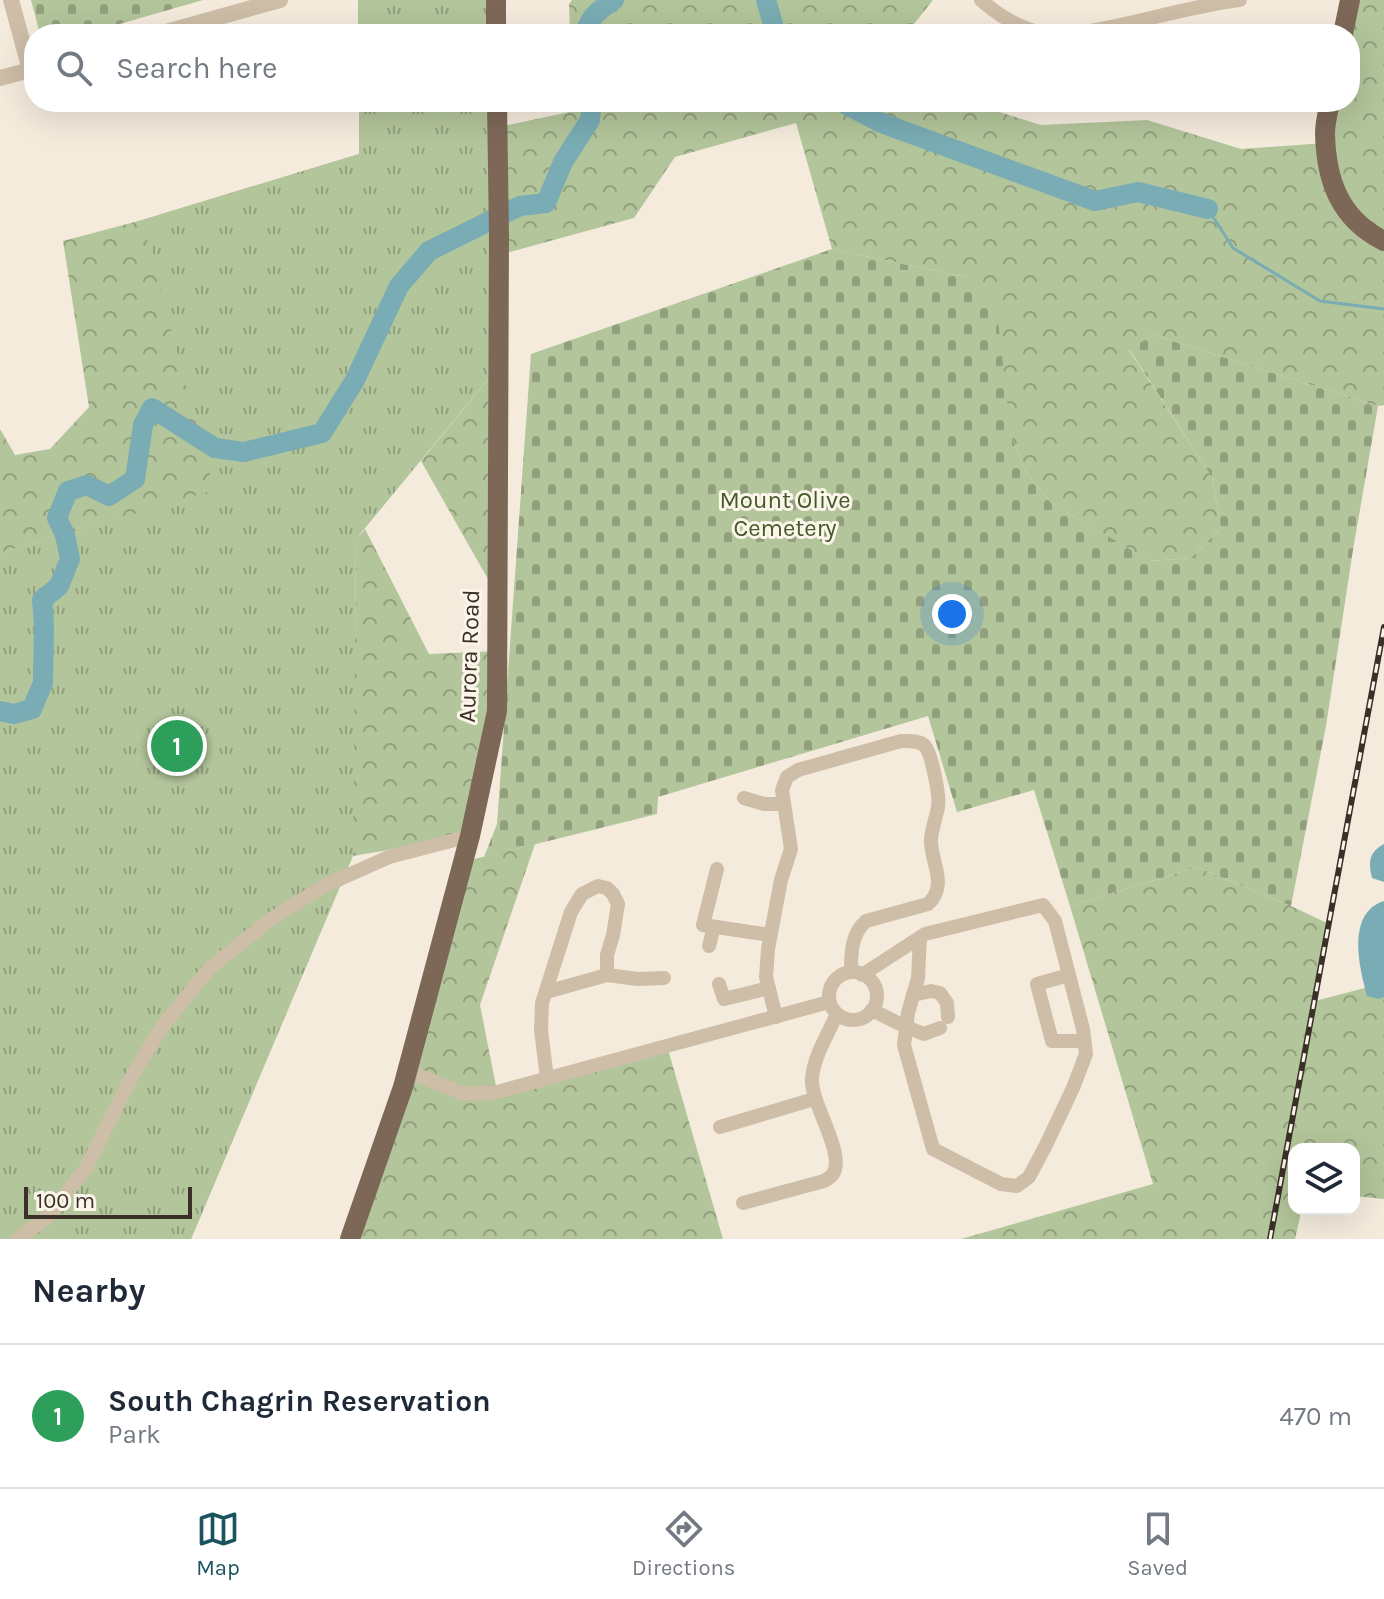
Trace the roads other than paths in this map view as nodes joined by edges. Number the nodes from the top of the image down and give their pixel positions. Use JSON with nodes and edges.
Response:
{"nodes":[{"id":1,"x":11,"y":0,"type":"edge"},
{"id":2,"x":280,"y":0,"type":"edge"},
{"id":3,"x":496,"y":0,"type":"edge"},
{"id":4,"x":981,"y":0,"type":"edge"},
{"id":5,"x":1240,"y":0,"type":"edge"},
{"id":6,"x":1350,"y":0,"type":"edge"},
{"id":7,"x":195,"y":24,"type":"edge"},
{"id":8,"x":496,"y":24,"type":"edge"},
{"id":9,"x":1016,"y":24,"type":"edge"},
{"id":10,"x":1122,"y":24,"type":"edge"},
{"id":11,"x":1345,"y":24,"type":"edge"},
{"id":12,"x":24,"y":43,"type":"edge"},
{"id":13,"x":24,"y":72,"type":"edge"},
{"id":14,"x":0,"y":78,"type":"edge"},
{"id":15,"x":497,"y":112,"type":"edge"},
{"id":16,"x":1328,"y":112,"type":"edge"},
{"id":17,"x":1384,"y":241,"type":"edge"},
{"id":18,"x":744,"y":798,"type":"dead end"},
{"id":19,"x":783,"y":804,"type":"junction"},
{"id":20,"x":470,"y":836,"type":"junction"},
{"id":21,"x":717,"y":869,"type":"dead end"},
{"id":22,"x":714,"y":927,"type":"junction"},
{"id":23,"x":770,"y":935,"type":"junction"},
{"id":24,"x":920,"y":938,"type":"junction"},
{"id":25,"x":709,"y":946,"type":"dead end"},
{"id":26,"x":857,"y":974,"type":"junction"},
{"id":27,"x":607,"y":975,"type":"junction"},
{"id":28,"x":1069,"y":975,"type":"junction"},
{"id":29,"x":664,"y":978,"type":"dead end"},
{"id":30,"x":719,"y":984,"type":"dead end"},
{"id":31,"x":769,"y":988,"type":"junction"},
{"id":32,"x":546,"y":992,"type":"junction"},
{"id":33,"x":913,"y":995,"type":"junction"},
{"id":34,"x":833,"y":1008,"type":"junction"},
{"id":35,"x":872,"y":1010,"type":"junction"},
{"id":36,"x":776,"y":1017,"type":"junction"},
{"id":37,"x":906,"y":1027,"type":"junction"},
{"id":38,"x":1084,"y":1041,"type":"junction"},
{"id":39,"x":407,"y":1071,"type":"junction"},
{"id":40,"x":547,"y":1078,"type":"junction"},
{"id":41,"x":814,"y":1099,"type":"junction"},
{"id":42,"x":720,"y":1127,"type":"dead end"},
{"id":43,"x":743,"y":1203,"type":"dead end"},
{"id":44,"x":18,"y":1239,"type":"edge"},
{"id":45,"x":350,"y":1239,"type":"edge"}],
"edges":[{"from":1,"to":12,"type":"street"},
{"from":2,"to":7,"type":"street"},
{"from":3,"to":8,"type":"main road"},
{"from":4,"to":9,"type":"street"},
{"from":5,"to":10,"type":"street"},
{"from":6,"to":11,"type":"main road"},
{"from":13,"to":14,"type":"street"},
{"from":15,"to":20,"type":"main road","name":"Aurora Road"},
{"from":16,"to":17,"type":"main road"},
{"from":18,"to":19,"type":"street"},
{"from":19,"to":23,"type":"street"},
{"from":19,"to":26,"type":"street"},
{"from":20,"to":39,"type":"main road","name":"Aurora Road"},
{"from":20,"to":44,"type":"street"},
{"from":21,"to":22,"type":"street"},
{"from":22,"to":23,"type":"street"},
{"from":22,"to":25,"type":"street"},
{"from":23,"to":31,"type":"street"},
{"from":24,"to":26,"type":"street"},
{"from":24,"to":28,"type":"street"},
{"from":24,"to":33,"type":"street"},
{"from":26,"to":34,"type":"street"},
{"from":26,"to":35,"type":"street"},
{"from":27,"to":29,"type":"street"},
{"from":27,"to":32,"type":"street"},
{"from":27,"to":32,"type":"street"},
{"from":28,"to":38,"type":"street"},
{"from":28,"to":38,"type":"street"},
{"from":30,"to":31,"type":"street"},
{"from":31,"to":36,"type":"street"},
{"from":32,"to":40,"type":"street"},
{"from":33,"to":37,"type":"street"},
{"from":33,"to":37,"type":"street"},
{"from":34,"to":35,"type":"street"},
{"from":34,"to":36,"type":"street"},
{"from":34,"to":41,"type":"street"},
{"from":35,"to":37,"type":"street"},
{"from":36,"to":40,"type":"street"},
{"from":37,"to":38,"type":"street"},
{"from":39,"to":40,"type":"street"},
{"from":39,"to":45,"type":"main road","name":"Aurora Road"},
{"from":41,"to":42,"type":"street"},
{"from":41,"to":43,"type":"street"}]}
